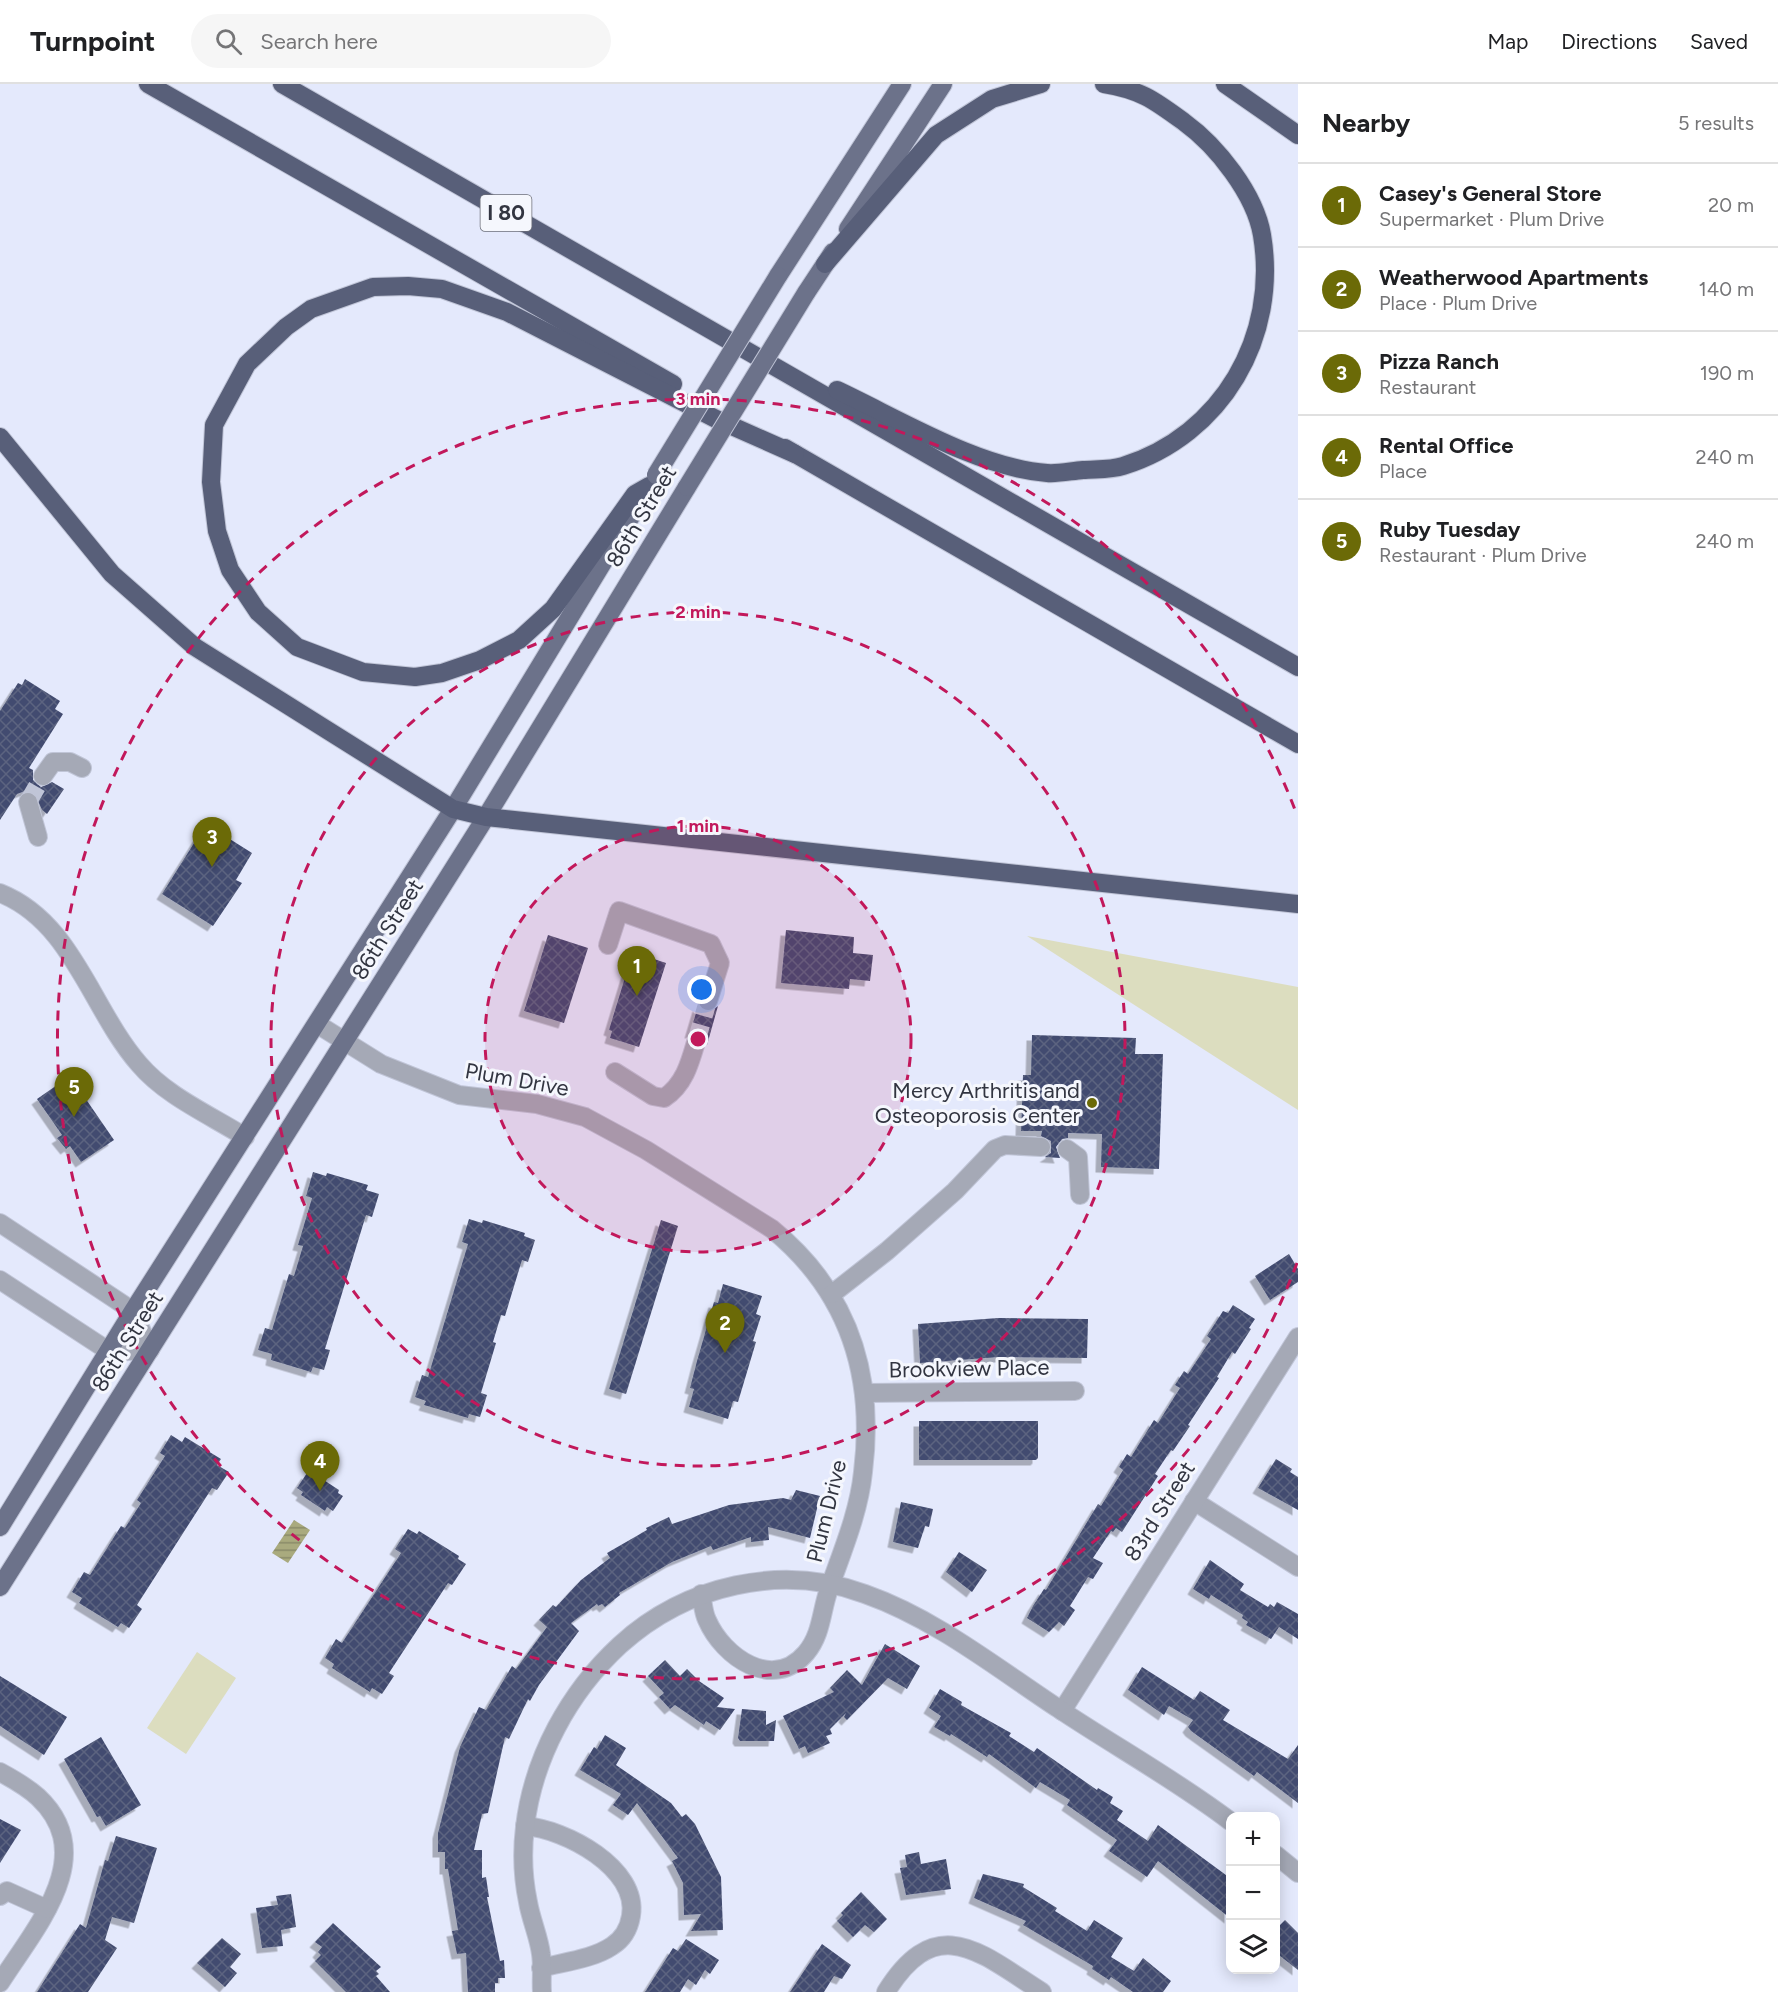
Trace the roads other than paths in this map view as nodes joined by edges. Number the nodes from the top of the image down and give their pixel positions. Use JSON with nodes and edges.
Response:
{"nodes":[{"id":1,"x":148,"y":84,"type":"edge"},
{"id":2,"x":282,"y":84,"type":"edge"},
{"id":3,"x":902,"y":84,"type":"edge"},
{"id":4,"x":943,"y":84,"type":"edge"},
{"id":5,"x":1041,"y":84,"type":"edge"},
{"id":6,"x":1104,"y":84,"type":"edge"},
{"id":7,"x":1225,"y":84,"type":"edge"},
{"id":8,"x":1298,"y":135,"type":"edge"},
{"id":9,"x":825,"y":264,"type":"junction"},
{"id":10,"x":731,"y":342,"type":"junction"},
{"id":11,"x":0,"y":437,"type":"edge"},
{"id":12,"x":795,"y":454,"type":"junction"},
{"id":13,"x":652,"y":481,"type":"junction"},
{"id":14,"x":1298,"y":667,"type":"edge"},
{"id":15,"x":1298,"y":744,"type":"edge"},
{"id":16,"x":82,"y":768,"type":"dead end"},
{"id":17,"x":43,"y":776,"type":"tunnel mouth"},
{"id":18,"x":28,"y":801,"type":"dead end"},
{"id":19,"x":453,"y":808,"type":"junction"},
{"id":20,"x":486,"y":817,"type":"junction"},
{"id":21,"x":38,"y":837,"type":"dead end"},
{"id":22,"x":0,"y":893,"type":"edge"},
{"id":23,"x":1298,"y":903,"type":"edge"},
{"id":24,"x":608,"y":945,"type":"dead end"},
{"id":25,"x":708,"y":1001,"type":"tunnel mouth"},
{"id":26,"x":317,"y":1024,"type":"junction"},
{"id":27,"x":344,"y":1041,"type":"junction"},
{"id":28,"x":696,"y":1042,"type":"tunnel mouth"},
{"id":29,"x":615,"y":1072,"type":"dead end"},
{"id":30,"x":245,"y":1137,"type":"junction"},
{"id":31,"x":1041,"y":1147,"type":"dead end"},
{"id":32,"x":1067,"y":1149,"type":"dead end"},
{"id":33,"x":1080,"y":1195,"type":"dead end"},
{"id":34,"x":0,"y":1223,"type":"edge"},
{"id":35,"x":0,"y":1280,"type":"edge"},
{"id":36,"x":832,"y":1294,"type":"junction"},
{"id":37,"x":133,"y":1311,"type":"junction"},
{"id":38,"x":1298,"y":1337,"type":"edge"},
{"id":39,"x":150,"y":1350,"type":"junction"},
{"id":40,"x":110,"y":1352,"type":"junction"},
{"id":41,"x":1075,"y":1391,"type":"dead end"},
{"id":42,"x":864,"y":1393,"type":"junction"},
{"id":43,"x":1194,"y":1502,"type":"junction"},
{"id":44,"x":0,"y":1527,"type":"edge"},
{"id":45,"x":1298,"y":1567,"type":"edge"},
{"id":46,"x":830,"y":1585,"type":"junction"},
{"id":47,"x":0,"y":1587,"type":"edge"},
{"id":48,"x":701,"y":1594,"type":"junction"},
{"id":49,"x":1062,"y":1711,"type":"junction"},
{"id":50,"x":0,"y":1772,"type":"edge"},
{"id":51,"x":1226,"y":1818,"type":"edge"},
{"id":52,"x":525,"y":1826,"type":"junction"},
{"id":53,"x":1280,"y":1859,"type":"edge"},
{"id":54,"x":1298,"y":1873,"type":"edge"},
{"id":55,"x":0,"y":1896,"type":"edge"},
{"id":56,"x":50,"y":1905,"type":"junction"},
{"id":57,"x":541,"y":1968,"type":"junction"},
{"id":58,"x":0,"y":1983,"type":"edge"},
{"id":59,"x":542,"y":1992,"type":"edge"},
{"id":60,"x":886,"y":1992,"type":"edge"},
{"id":61,"x":1042,"y":1992,"type":"edge"}],
"edges":[{"from":1,"to":12,"type":"highway"},
{"from":2,"to":10,"type":"highway","number":"I 80"},
{"from":3,"to":13,"type":"main road","name":"86th Street","bridge":true},
{"from":4,"to":9,"type":"main road","name":"86th Street"},
{"from":5,"to":9,"type":"highway"},
{"from":6,"to":10,"type":"highway"},
{"from":7,"to":8,"type":"highway"},
{"from":9,"to":20,"type":"main road","name":"86th Street","bridge":true},
{"from":10,"to":14,"type":"highway"},
{"from":11,"to":19,"type":"highway"},
{"from":12,"to":13,"type":"highway"},
{"from":12,"to":15,"type":"highway"},
{"from":13,"to":19,"type":"main road","name":"86th Street"},
{"from":16,"to":17,"type":"street"},
{"from":18,"to":21,"type":"street"},
{"from":19,"to":20,"type":"highway"},
{"from":19,"to":26,"type":"main road","name":"86th Street"},
{"from":20,"to":23,"type":"highway"},
{"from":20,"to":27,"type":"main road","name":"86th Street"},
{"from":22,"to":30,"type":"street"},
{"from":24,"to":25,"type":"street"},
{"from":26,"to":27,"type":"street","name":"Plum Drive"},
{"from":26,"to":30,"type":"main road","name":"86th Street"},
{"from":27,"to":36,"type":"street","name":"Plum Drive"},
{"from":27,"to":39,"type":"main road","name":"86th Street"},
{"from":28,"to":29,"type":"street"},
{"from":30,"to":37,"type":"main road","name":"86th Street"},
{"from":31,"to":36,"type":"street"},
{"from":32,"to":33,"type":"street"},
{"from":34,"to":37,"type":"street"},
{"from":35,"to":40,"type":"street"},
{"from":36,"to":42,"type":"street","name":"Plum Drive"},
{"from":37,"to":39,"type":"street"},
{"from":37,"to":40,"type":"main road","name":"86th Street"},
{"from":38,"to":43,"type":"street","name":"83rd Street"},
{"from":39,"to":40,"type":"street"},
{"from":39,"to":47,"type":"main road","name":"86th Street"},
{"from":40,"to":44,"type":"main road","name":"86th Street"},
{"from":41,"to":42,"type":"street","name":"Brookview Place"},
{"from":42,"to":46,"type":"street","name":"Plum Drive"},
{"from":43,"to":45,"type":"street"},
{"from":43,"to":49,"type":"street","name":"83rd Street"},
{"from":46,"to":48,"type":"street"},
{"from":46,"to":48,"type":"street"},
{"from":46,"to":49,"type":"street","name":"Plum Drive"},
{"from":48,"to":52,"type":"street"},
{"from":49,"to":51,"type":"street","name":"Plum Drive"},
{"from":50,"to":56,"type":"street"},
{"from":52,"to":57,"type":"street"},
{"from":52,"to":57,"type":"street"},
{"from":53,"to":54,"type":"street"},
{"from":55,"to":56,"type":"street"},
{"from":56,"to":58,"type":"street"},
{"from":57,"to":59,"type":"street"},
{"from":60,"to":61,"type":"street"}]}
